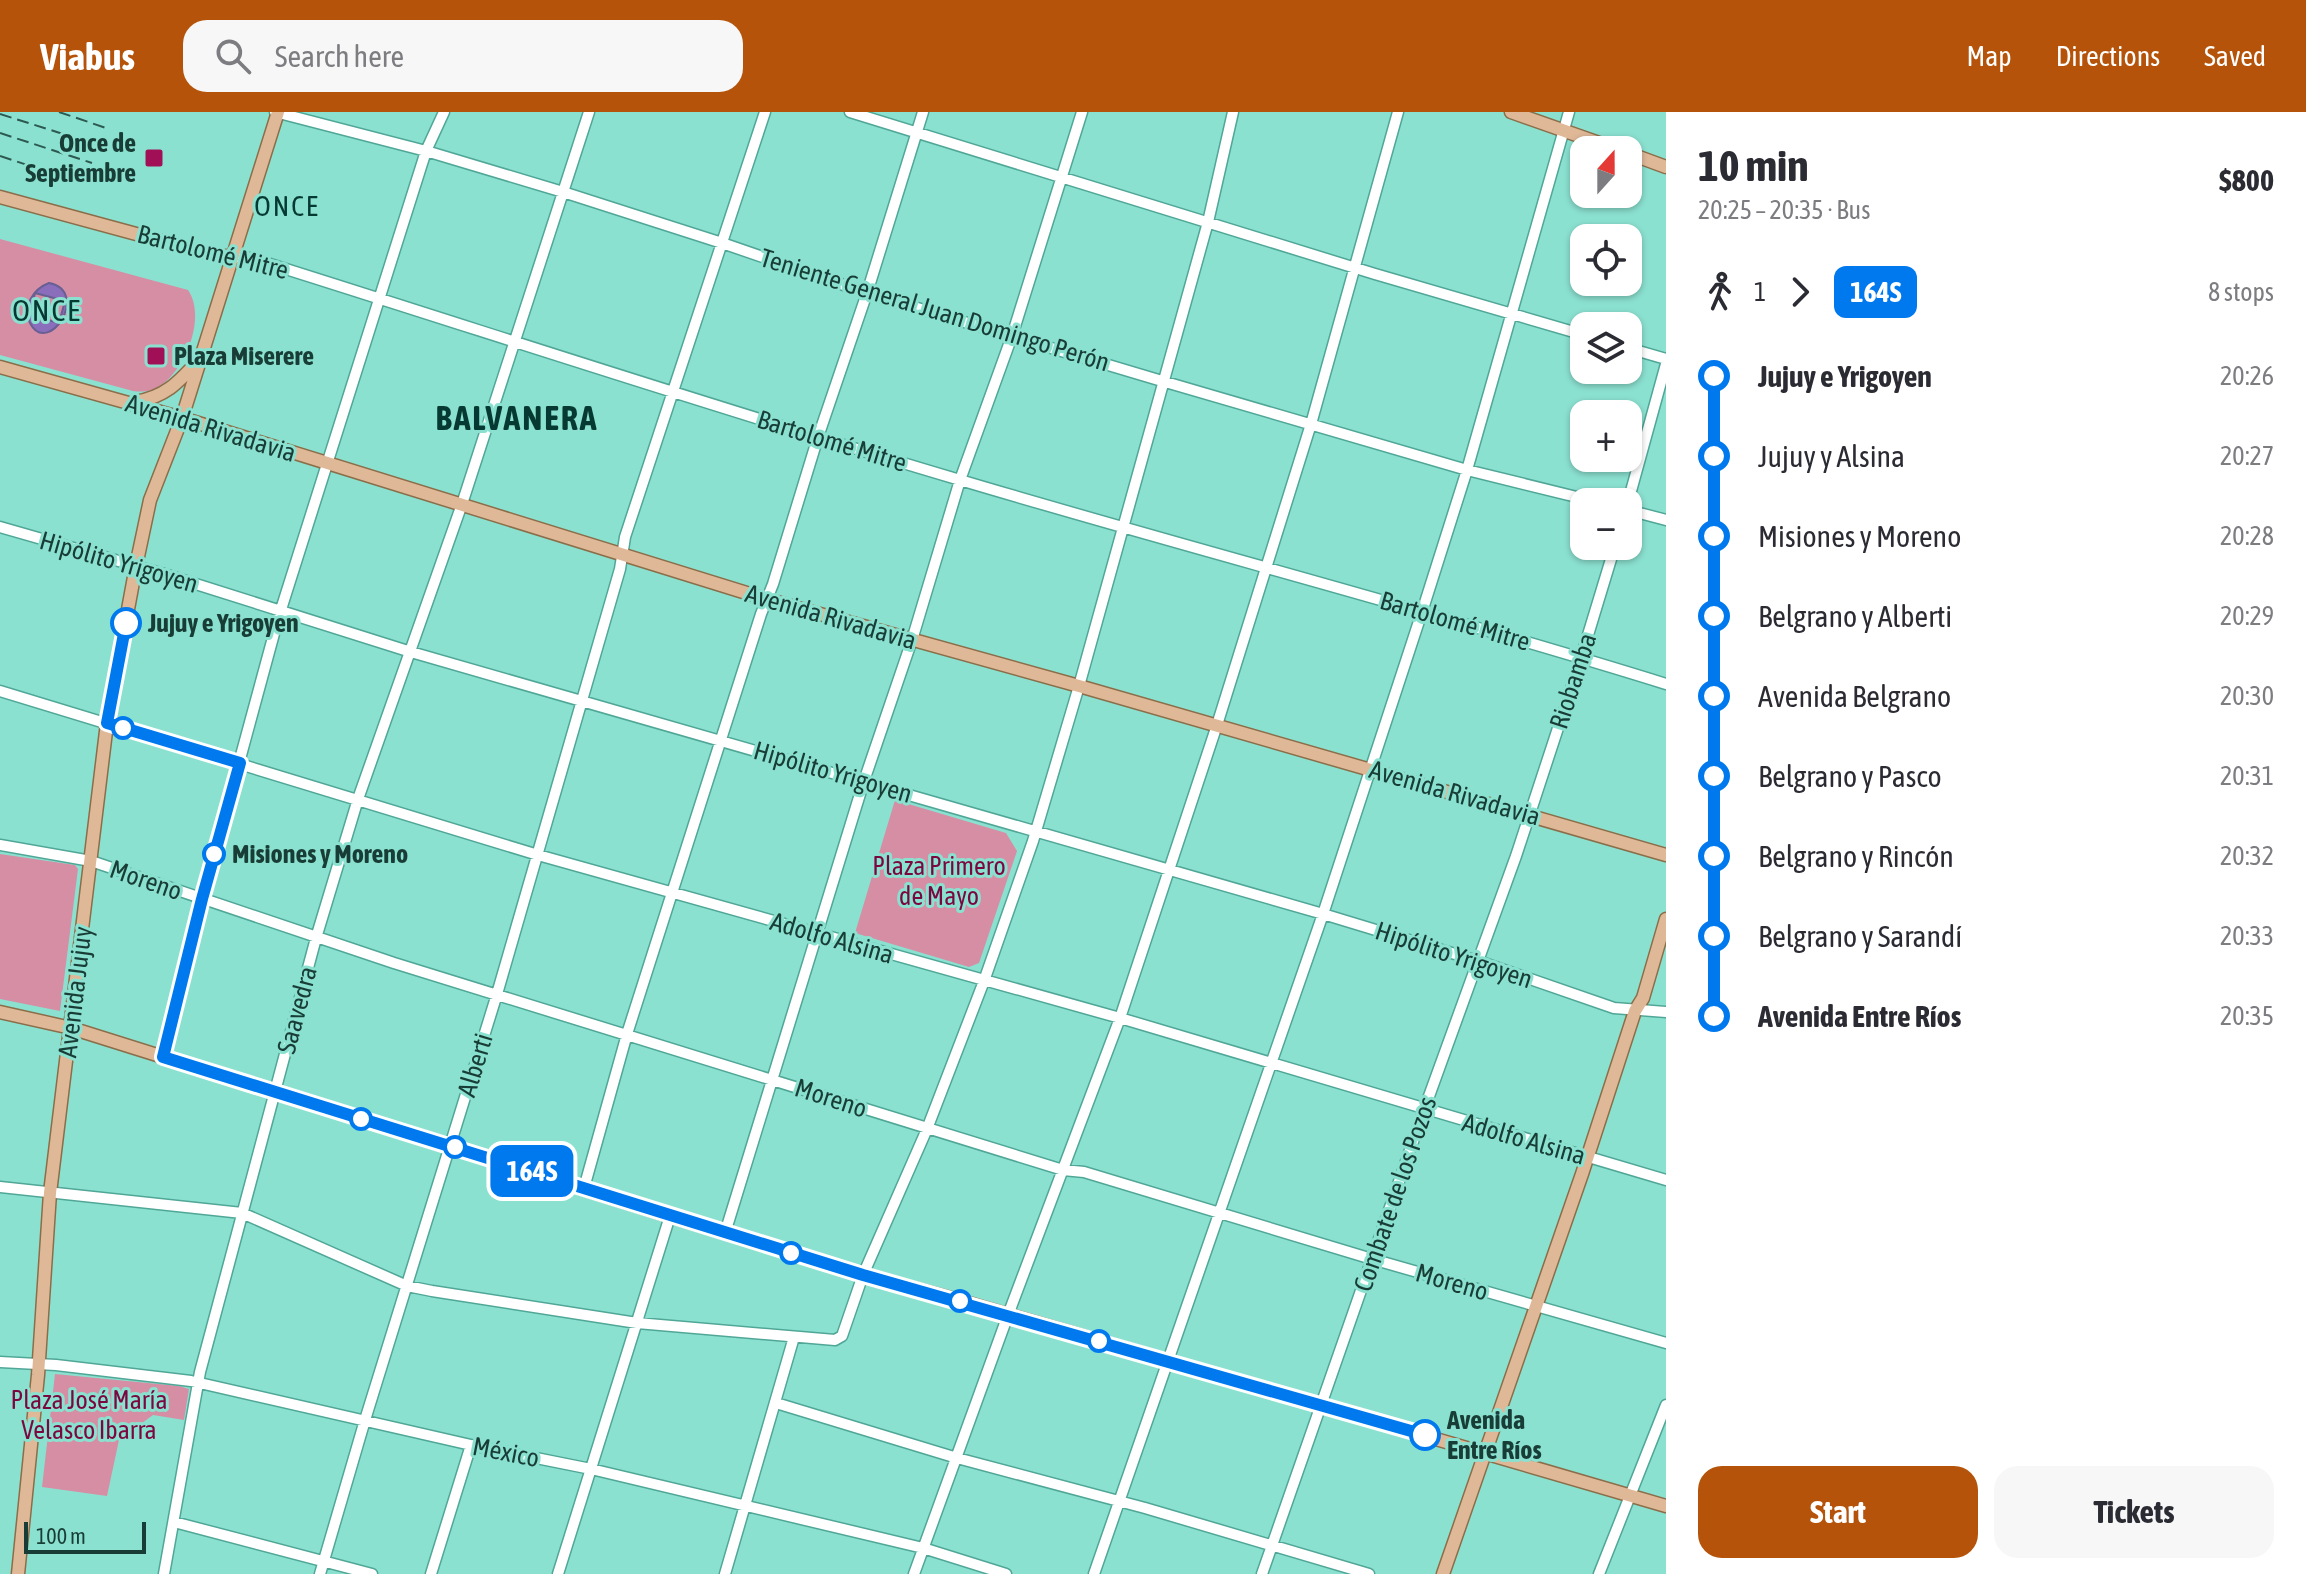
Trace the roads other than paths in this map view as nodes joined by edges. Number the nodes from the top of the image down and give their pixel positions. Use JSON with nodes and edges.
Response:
{"nodes":[{"id":1,"x":277,"y":112,"type":"edge"},
{"id":2,"x":444,"y":112,"type":"edge"},
{"id":3,"x":589,"y":112,"type":"edge"},
{"id":4,"x":765,"y":112,"type":"edge"},
{"id":5,"x":850,"y":112,"type":"edge"},
{"id":6,"x":923,"y":112,"type":"edge"},
{"id":7,"x":1082,"y":112,"type":"edge"},
{"id":8,"x":1233,"y":112,"type":"edge"},
{"id":9,"x":1398,"y":112,"type":"edge"},
{"id":10,"x":1511,"y":112,"type":"edge"},
{"id":11,"x":1569,"y":112,"type":"edge"},
{"id":12,"x":1563,"y":130,"type":"junction"},
{"id":13,"x":916,"y":132,"type":"junction"},
{"id":14,"x":1580,"y":136,"type":"edge"},
{"id":15,"x":426,"y":151,"type":"junction"},
{"id":16,"x":1642,"y":158,"type":"edge"},
{"id":17,"x":1666,"y":167,"type":"edge"},
{"id":18,"x":1062,"y":177,"type":"junction"},
{"id":19,"x":563,"y":192,"type":"junction"},
{"id":20,"x":0,"y":197,"type":"edge"},
{"id":21,"x":1208,"y":222,"type":"junction"},
{"id":22,"x":722,"y":243,"type":"junction"},
{"id":23,"x":232,"y":257,"type":"junction"},
{"id":24,"x":1356,"y":268,"type":"junction"},
{"id":25,"x":867,"y":293,"type":"junction"},
{"id":26,"x":379,"y":298,"type":"junction"},
{"id":27,"x":1512,"y":313,"type":"junction"},
{"id":28,"x":1570,"y":331,"type":"edge"},
{"id":29,"x":1012,"y":336,"type":"junction"},
{"id":30,"x":515,"y":341,"type":"junction"},
{"id":31,"x":1642,"y":353,"type":"edge"},
{"id":32,"x":202,"y":355,"type":"junction"},
{"id":33,"x":1666,"y":362,"type":"edge"},
{"id":34,"x":0,"y":367,"type":"edge"},
{"id":35,"x":1162,"y":381,"type":"junction"},
{"id":36,"x":674,"y":391,"type":"junction"},
{"id":37,"x":128,"y":403,"type":"junction"},
{"id":38,"x":182,"y":418,"type":"junction"},
{"id":39,"x":1311,"y":424,"type":"junction"},
{"id":40,"x":818,"y":437,"type":"junction"},
{"id":41,"x":327,"y":463,"type":"junction"},
{"id":42,"x":1467,"y":470,"type":"junction"},
{"id":43,"x":960,"y":480,"type":"junction"},
{"id":44,"x":1632,"y":488,"type":"edge"},
{"id":45,"x":1570,"y":495,"type":"edge"},
{"id":46,"x":462,"y":504,"type":"junction"},
{"id":47,"x":1642,"y":514,"type":"edge"},
{"id":48,"x":1666,"y":520,"type":"edge"},
{"id":49,"x":0,"y":527,"type":"edge"},
{"id":50,"x":1123,"y":527,"type":"junction"},
{"id":51,"x":622,"y":554,"type":"junction"},
{"id":52,"x":1611,"y":560,"type":"edge"},
{"id":53,"x":136,"y":566,"type":"junction"},
{"id":54,"x":1266,"y":568,"type":"junction"},
{"id":55,"x":766,"y":599,"type":"junction"},
{"id":56,"x":280,"y":610,"type":"junction"},
{"id":57,"x":1422,"y":612,"type":"junction"},
{"id":58,"x":912,"y":640,"type":"junction"},
{"id":59,"x":411,"y":652,"type":"junction"},
{"id":60,"x":1581,"y":658,"type":"junction"},
{"id":61,"x":1666,"y":684,"type":"edge"},
{"id":62,"x":1079,"y":686,"type":"junction"},
{"id":63,"x":0,"y":691,"type":"edge"},
{"id":64,"x":582,"y":702,"type":"junction"},
{"id":65,"x":107,"y":723,"type":"junction"},
{"id":66,"x":1217,"y":725,"type":"junction"},
{"id":67,"x":721,"y":740,"type":"junction"},
{"id":68,"x":240,"y":763,"type":"junction"},
{"id":69,"x":1370,"y":768,"type":"junction"},
{"id":70,"x":864,"y":781,"type":"junction"},
{"id":71,"x":358,"y":799,"type":"junction"},
{"id":72,"x":1530,"y":815,"type":"junction"},
{"id":73,"x":1036,"y":830,"type":"junction"},
{"id":74,"x":0,"y":845,"type":"edge"},
{"id":75,"x":538,"y":855,"type":"junction"},
{"id":76,"x":1666,"y":855,"type":"edge"},
{"id":77,"x":91,"y":861,"type":"junction"},
{"id":78,"x":1170,"y":869,"type":"junction"},
{"id":79,"x":672,"y":893,"type":"junction"},
{"id":80,"x":202,"y":899,"type":"junction"},
{"id":81,"x":1323,"y":914,"type":"junction"},
{"id":82,"x":1666,"y":919,"type":"edge"},
{"id":83,"x":818,"y":933,"type":"junction"},
{"id":84,"x":316,"y":938,"type":"junction"},
{"id":85,"x":1478,"y":961,"type":"junction"},
{"id":86,"x":984,"y":981,"type":"junction"},
{"id":87,"x":497,"y":994,"type":"junction"},
{"id":88,"x":1635,"y":1011,"type":"junction"},
{"id":89,"x":0,"y":1012,"type":"edge"},
{"id":90,"x":1666,"y":1012,"type":"edge"},
{"id":91,"x":1120,"y":1018,"type":"junction"},
{"id":92,"x":71,"y":1028,"type":"junction"},
{"id":93,"x":627,"y":1034,"type":"junction"},
{"id":94,"x":163,"y":1057,"type":"junction"},
{"id":95,"x":1271,"y":1064,"type":"junction"},
{"id":96,"x":773,"y":1080,"type":"junction"},
{"id":97,"x":274,"y":1092,"type":"junction"},
{"id":98,"x":1424,"y":1110,"type":"junction"},
{"id":99,"x":927,"y":1129,"type":"junction"},
{"id":100,"x":450,"y":1146,"type":"junction"},
{"id":101,"x":1588,"y":1157,"type":"junction"},
{"id":102,"x":1063,"y":1170,"type":"junction"},
{"id":103,"x":1666,"y":1180,"type":"edge"},
{"id":104,"x":0,"y":1187,"type":"edge"},
{"id":105,"x":584,"y":1188,"type":"junction"},
{"id":106,"x":50,"y":1193,"type":"junction"},
{"id":107,"x":1220,"y":1212,"type":"junction"},
{"id":108,"x":242,"y":1213,"type":"junction"},
{"id":109,"x":670,"y":1216,"type":"junction"},
{"id":110,"x":725,"y":1233,"type":"junction"},
{"id":111,"x":1372,"y":1259,"type":"junction"},
{"id":112,"x":863,"y":1275,"type":"junction"},
{"id":113,"x":407,"y":1286,"type":"junction"},
{"id":114,"x":1536,"y":1305,"type":"junction"},
{"id":115,"x":1008,"y":1315,"type":"junction"},
{"id":116,"x":637,"y":1323,"type":"junction"},
{"id":117,"x":794,"y":1337,"type":"junction"},
{"id":118,"x":1666,"y":1343,"type":"edge"},
{"id":119,"x":1167,"y":1361,"type":"junction"},
{"id":120,"x":0,"y":1362,"type":"edge"},
{"id":121,"x":38,"y":1363,"type":"junction"},
{"id":122,"x":199,"y":1383,"type":"junction"},
{"id":123,"x":776,"y":1403,"type":"junction"},
{"id":124,"x":1666,"y":1405,"type":"edge"},
{"id":125,"x":1321,"y":1406,"type":"junction"},
{"id":126,"x":365,"y":1420,"type":"junction"},
{"id":127,"x":471,"y":1445,"type":"junction"},
{"id":128,"x":1484,"y":1453,"type":"junction"},
{"id":129,"x":957,"y":1458,"type":"junction"},
{"id":130,"x":591,"y":1469,"type":"junction"},
{"id":131,"x":1630,"y":1496,"type":"junction"},
{"id":132,"x":1120,"y":1501,"type":"junction"},
{"id":133,"x":746,"y":1506,"type":"junction"},
{"id":134,"x":1666,"y":1506,"type":"edge"},
{"id":135,"x":174,"y":1522,"type":"junction"},
{"id":136,"x":1272,"y":1547,"type":"junction"},
{"id":137,"x":923,"y":1548,"type":"junction"},
{"id":138,"x":324,"y":1561,"type":"junction"},
{"id":139,"x":18,"y":1574,"type":"edge"},
{"id":140,"x":164,"y":1574,"type":"edge"},
{"id":141,"x":320,"y":1574,"type":"edge"},
{"id":142,"x":372,"y":1574,"type":"edge"},
{"id":143,"x":431,"y":1574,"type":"edge"},
{"id":144,"x":558,"y":1574,"type":"edge"},
{"id":145,"x":725,"y":1574,"type":"edge"},
{"id":146,"x":914,"y":1574,"type":"edge"},
{"id":147,"x":1006,"y":1574,"type":"edge"},
{"id":148,"x":1094,"y":1574,"type":"edge"},
{"id":149,"x":1262,"y":1574,"type":"edge"},
{"id":150,"x":1369,"y":1574,"type":"edge"},
{"id":151,"x":1443,"y":1574,"type":"edge"},
{"id":152,"x":1599,"y":1574,"type":"edge"}],
"edges":[{"from":1,"to":15,"type":"street","name":"Teniente General Juan Domingo Perón"},
{"from":1,"to":23,"type":"main road","name":"Avenida Jujuy"},
{"from":2,"to":15,"type":"street"},
{"from":3,"to":19,"type":"street","name":"Saavedra"},
{"from":4,"to":22,"type":"street","name":"Alberti"},
{"from":5,"to":13,"type":"street"},
{"from":6,"to":13,"type":"street"},
{"from":7,"to":18,"type":"street"},
{"from":8,"to":21,"type":"street"},
{"from":9,"to":24,"type":"street"},
{"from":10,"to":12,"type":"main road"},
{"from":11,"to":12,"type":"street"},
{"from":12,"to":14,"type":"main road"},
{"from":12,"to":27,"type":"street"},
{"from":13,"to":18,"type":"street"},
{"from":13,"to":25,"type":"street"},
{"from":15,"to":19,"type":"street","name":"Teniente General Juan Domingo Perón"},
{"from":15,"to":26,"type":"street"},
{"from":16,"to":17,"type":"main road"},
{"from":18,"to":21,"type":"street"},
{"from":18,"to":29,"type":"street"},
{"from":19,"to":22,"type":"street","name":"Teniente General Juan Domingo Perón"},
{"from":19,"to":30,"type":"street","name":"Saavedra"},
{"from":20,"to":23,"type":"main road","name":"Bartolomé Mitre"},
{"from":21,"to":24,"type":"street"},
{"from":21,"to":35,"type":"street"},
{"from":22,"to":25,"type":"street","name":"Teniente General Juan Domingo Perón"},
{"from":22,"to":36,"type":"street","name":"Alberti"},
{"from":23,"to":26,"type":"street","name":"Bartolomé Mitre"},
{"from":23,"to":32,"type":"main road","name":"Avenida Jujuy"},
{"from":24,"to":27,"type":"street"},
{"from":24,"to":39,"type":"street"},
{"from":25,"to":29,"type":"street","name":"Teniente General Juan Domingo Perón"},
{"from":25,"to":40,"type":"street"},
{"from":26,"to":30,"type":"street","name":"Bartolomé Mitre"},
{"from":26,"to":41,"type":"street"},
{"from":27,"to":28,"type":"street"},
{"from":27,"to":42,"type":"street"},
{"from":29,"to":35,"type":"street","name":"Teniente General Juan Domingo Perón"},
{"from":29,"to":43,"type":"street"},
{"from":30,"to":36,"type":"street","name":"Bartolomé Mitre"},
{"from":30,"to":46,"type":"street","name":"Saavedra"},
{"from":31,"to":33,"type":"street"},
{"from":32,"to":37,"type":"main road"},
{"from":32,"to":38,"type":"main road","name":"Avenida Jujuy"},
{"from":33,"to":44,"type":"street"},
{"from":34,"to":37,"type":"main road","name":"Avenida Rivadavia"},
{"from":35,"to":39,"type":"street","name":"Teniente General Juan Domingo Perón"},
{"from":35,"to":50,"type":"street"},
{"from":36,"to":40,"type":"street","name":"Bartolomé Mitre"},
{"from":36,"to":51,"type":"street","name":"Alberti"},
{"from":37,"to":38,"type":"main road","name":"Avenida Rivadavia"},
{"from":38,"to":41,"type":"main road","name":"Avenida Rivadavia"},
{"from":38,"to":53,"type":"main road","name":"Avenida Jujuy"},
{"from":39,"to":42,"type":"street","name":"Teniente General Juan Domingo Perón"},
{"from":39,"to":54,"type":"street"},
{"from":40,"to":43,"type":"street","name":"Bartolomé Mitre"},
{"from":40,"to":55,"type":"street"},
{"from":41,"to":46,"type":"main road","name":"Avenida Rivadavia"},
{"from":41,"to":56,"type":"street"},
{"from":42,"to":45,"type":"street","name":"Teniente General Juan Domingo Perón"},
{"from":42,"to":57,"type":"street"},
{"from":43,"to":50,"type":"street","name":"Bartolomé Mitre"},
{"from":43,"to":58,"type":"street"},
{"from":46,"to":51,"type":"main road","name":"Avenida Rivadavia"},
{"from":46,"to":59,"type":"street","name":"Saavedra"},
{"from":47,"to":48,"type":"street"},
{"from":49,"to":53,"type":"street","name":"Hipólito Yrigoyen"},
{"from":50,"to":54,"type":"street","name":"Bartolomé Mitre"},
{"from":50,"to":62,"type":"street"},
{"from":51,"to":55,"type":"main road","name":"Avenida Rivadavia"},
{"from":51,"to":64,"type":"street","name":"Alberti"},
{"from":52,"to":60,"type":"street","name":"Riobamba"},
{"from":53,"to":56,"type":"street","name":"Hipólito Yrigoyen"},
{"from":53,"to":65,"type":"main road","name":"Avenida Jujuy"},
{"from":54,"to":57,"type":"street","name":"Bartolomé Mitre"},
{"from":54,"to":66,"type":"street"},
{"from":55,"to":58,"type":"main road","name":"Avenida Rivadavia"},
{"from":55,"to":67,"type":"street"},
{"from":56,"to":59,"type":"street","name":"Hipólito Yrigoyen"},
{"from":56,"to":68,"type":"street"},
{"from":57,"to":60,"type":"street","name":"Bartolomé Mitre"},
{"from":57,"to":69,"type":"street"},
{"from":58,"to":62,"type":"main road","name":"Avenida Rivadavia"},
{"from":58,"to":70,"type":"street"},
{"from":59,"to":64,"type":"street","name":"Hipólito Yrigoyen"},
{"from":59,"to":71,"type":"street","name":"Saavedra"},
{"from":60,"to":61,"type":"street","name":"Bartolomé Mitre"},
{"from":60,"to":72,"type":"street","name":"Riobamba"},
{"from":62,"to":66,"type":"main road","name":"Avenida Rivadavia"},
{"from":62,"to":73,"type":"street"},
{"from":63,"to":65,"type":"street","name":"Adolfo Alsina"},
{"from":64,"to":67,"type":"street","name":"Hipólito Yrigoyen"},
{"from":64,"to":75,"type":"street","name":"Alberti"},
{"from":65,"to":68,"type":"street","name":"Adolfo Alsina"},
{"from":65,"to":77,"type":"main road","name":"Avenida Jujuy"},
{"from":66,"to":69,"type":"main road","name":"Avenida Rivadavia"},
{"from":66,"to":78,"type":"street"},
{"from":67,"to":70,"type":"street","name":"Hipólito Yrigoyen"},
{"from":67,"to":79,"type":"street"},
{"from":68,"to":71,"type":"street","name":"Adolfo Alsina"},
{"from":68,"to":80,"type":"street"},
{"from":69,"to":72,"type":"main road","name":"Avenida Rivadavia"},
{"from":69,"to":81,"type":"street"},
{"from":70,"to":73,"type":"street","name":"Hipólito Yrigoyen"},
{"from":70,"to":83,"type":"street"},
{"from":71,"to":75,"type":"street","name":"Adolfo Alsina"},
{"from":71,"to":84,"type":"street","name":"Saavedra"},
{"from":72,"to":76,"type":"main road","name":"Avenida Rivadavia"},
{"from":72,"to":85,"type":"street","name":"Combate de los Pozos"},
{"from":73,"to":78,"type":"street","name":"Hipólito Yrigoyen"},
{"from":73,"to":86,"type":"street"},
{"from":74,"to":77,"type":"street","name":"Moreno"},
{"from":75,"to":79,"type":"street","name":"Adolfo Alsina"},
{"from":75,"to":87,"type":"street","name":"Alberti"},
{"from":77,"to":80,"type":"street","name":"Moreno"},
{"from":77,"to":92,"type":"main road","name":"Avenida Jujuy"},
{"from":78,"to":81,"type":"street","name":"Hipólito Yrigoyen"},
{"from":78,"to":91,"type":"street"},
{"from":79,"to":83,"type":"street","name":"Adolfo Alsina"},
{"from":79,"to":93,"type":"street"},
{"from":80,"to":84,"type":"street","name":"Moreno"},
{"from":80,"to":94,"type":"street"},
{"from":81,"to":85,"type":"street","name":"Hipólito Yrigoyen"},
{"from":81,"to":95,"type":"street"},
{"from":82,"to":88,"type":"main road"},
{"from":83,"to":86,"type":"street","name":"Adolfo Alsina"},
{"from":83,"to":96,"type":"street"},
{"from":84,"to":87,"type":"street","name":"Moreno"},
{"from":84,"to":97,"type":"street","name":"Saavedra"},
{"from":85,"to":88,"type":"street","name":"Hipólito Yrigoyen"},
{"from":85,"to":98,"type":"street","name":"Combate de los Pozos"},
{"from":86,"to":91,"type":"street","name":"Adolfo Alsina"},
{"from":86,"to":99,"type":"street"},
{"from":87,"to":93,"type":"street","name":"Moreno"},
{"from":87,"to":100,"type":"street","name":"Alberti"},
{"from":88,"to":90,"type":"street","name":"Hipólito Yrigoyen"},
{"from":88,"to":101,"type":"main road"},
{"from":89,"to":92,"type":"main road"},
{"from":91,"to":95,"type":"street","name":"Adolfo Alsina"},
{"from":91,"to":102,"type":"street"},
{"from":92,"to":94,"type":"main road"},
{"from":92,"to":106,"type":"main road","name":"Avenida Jujuy"},
{"from":93,"to":96,"type":"street","name":"Moreno"},
{"from":93,"to":105,"type":"street"},
{"from":94,"to":97,"type":"main road"},
{"from":95,"to":98,"type":"street","name":"Adolfo Alsina"},
{"from":95,"to":107,"type":"street"},
{"from":96,"to":99,"type":"street","name":"Moreno"},
{"from":96,"to":110,"type":"street"},
{"from":97,"to":100,"type":"main road"},
{"from":97,"to":108,"type":"street","name":"Saavedra"},
{"from":98,"to":101,"type":"street","name":"Adolfo Alsina"},
{"from":98,"to":111,"type":"street","name":"Combate de los Pozos"},
{"from":99,"to":102,"type":"street","name":"Moreno"},
{"from":99,"to":112,"type":"street"},
{"from":100,"to":105,"type":"main road"},
{"from":100,"to":113,"type":"street","name":"Alberti"},
{"from":101,"to":103,"type":"street","name":"Adolfo Alsina"},
{"from":101,"to":114,"type":"main road"},
{"from":102,"to":107,"type":"street","name":"Moreno"},
{"from":102,"to":115,"type":"street"},
{"from":104,"to":106,"type":"street"},
{"from":105,"to":109,"type":"main road"},
{"from":106,"to":108,"type":"street"},
{"from":106,"to":121,"type":"main road","name":"Avenida Jujuy"},
{"from":107,"to":111,"type":"street","name":"Moreno"},
{"from":107,"to":119,"type":"street"},
{"from":108,"to":113,"type":"street"},
{"from":108,"to":122,"type":"street","name":"Saavedra"},
{"from":109,"to":110,"type":"main road"},
{"from":109,"to":116,"type":"street"},
{"from":110,"to":112,"type":"main road"},
{"from":111,"to":114,"type":"street","name":"Moreno"},
{"from":111,"to":125,"type":"street","name":"Combate de los Pozos"},
{"from":112,"to":115,"type":"main road"},
{"from":112,"to":117,"type":"street"},
{"from":113,"to":116,"type":"street"},
{"from":113,"to":126,"type":"street","name":"Alberti"},
{"from":114,"to":118,"type":"street","name":"Moreno"},
{"from":114,"to":128,"type":"main road"},
{"from":115,"to":119,"type":"main road"},
{"from":115,"to":129,"type":"street"},
{"from":116,"to":117,"type":"street"},
{"from":116,"to":130,"type":"street"},
{"from":117,"to":123,"type":"street"},
{"from":119,"to":125,"type":"main road"},
{"from":119,"to":132,"type":"street"},
{"from":120,"to":121,"type":"street","name":"México"},
{"from":121,"to":122,"type":"street","name":"México"},
{"from":121,"to":139,"type":"main road","name":"Avenida Jujuy"},
{"from":122,"to":126,"type":"street","name":"México"},
{"from":122,"to":135,"type":"street","name":"Saavedra"},
{"from":123,"to":129,"type":"street"},
{"from":123,"to":133,"type":"street"},
{"from":124,"to":131,"type":"street"},
{"from":125,"to":128,"type":"main road"},
{"from":125,"to":136,"type":"street","name":"Combate de los Pozos"},
{"from":126,"to":127,"type":"street","name":"México"},
{"from":126,"to":138,"type":"street","name":"Alberti"},
{"from":127,"to":130,"type":"street","name":"México"},
{"from":127,"to":143,"type":"street"},
{"from":128,"to":131,"type":"main road"},
{"from":128,"to":151,"type":"main road"},
{"from":129,"to":132,"type":"street"},
{"from":129,"to":137,"type":"street"},
{"from":130,"to":133,"type":"street","name":"México"},
{"from":130,"to":144,"type":"street"},
{"from":131,"to":134,"type":"main road"},
{"from":131,"to":152,"type":"street"},
{"from":132,"to":136,"type":"street"},
{"from":132,"to":148,"type":"street"},
{"from":133,"to":137,"type":"street","name":"México"},
{"from":133,"to":145,"type":"street"},
{"from":135,"to":138,"type":"street"},
{"from":135,"to":140,"type":"street","name":"Saavedra"},
{"from":136,"to":149,"type":"street","name":"Combate de los Pozos"},
{"from":136,"to":150,"type":"street"},
{"from":137,"to":146,"type":"street"},
{"from":137,"to":147,"type":"street","name":"México"},
{"from":138,"to":141,"type":"street","name":"Alberti"},
{"from":138,"to":142,"type":"street"}]}
